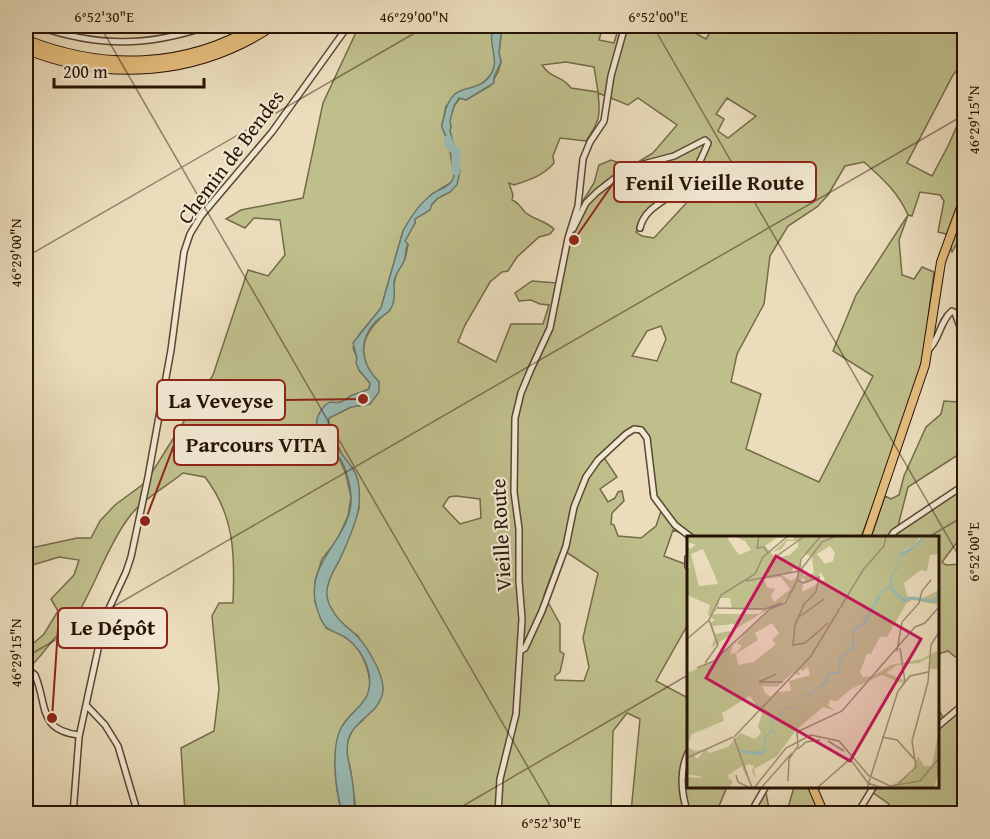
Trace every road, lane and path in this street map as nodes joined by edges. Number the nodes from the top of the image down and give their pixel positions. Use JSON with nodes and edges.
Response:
{"nodes":[{"id":1,"x":37,"y":26,"type":"edge"},
{"id":2,"x":208,"y":26,"type":"edge"},
{"id":3,"x":257,"y":26,"type":"edge"},
{"id":4,"x":272,"y":26,"type":"edge"},
{"id":5,"x":348,"y":26,"type":"edge"},
{"id":6,"x":626,"y":26,"type":"edge"},
{"id":7,"x":26,"y":40,"type":"edge"},
{"id":8,"x":26,"y":49,"type":"edge"},
{"id":9,"x":964,"y":199,"type":"edge"},
{"id":10,"x":640,"y":228,"type":"dead end"},
{"id":11,"x":568,"y":238,"type":"junction"},
{"id":12,"x":964,"y":339,"type":"edge"},
{"id":13,"x":928,"y":350,"type":"junction"},
{"id":14,"x":964,"y":485,"type":"edge"},
{"id":15,"x":691,"y":536,"type":"edge"},
{"id":16,"x":866,"y":536,"type":"edge"},
{"id":17,"x":892,"y":536,"type":"edge"},
{"id":18,"x":520,"y":651,"type":"junction"},
{"id":19,"x":26,"y":668,"type":"edge"},
{"id":20,"x":964,"y":704,"type":"edge"},
{"id":21,"x":87,"y":706,"type":"junction"},
{"id":22,"x":939,"y":725,"type":"edge"},
{"id":23,"x":80,"y":735,"type":"junction"},
{"id":24,"x":687,"y":756,"type":"edge"},
{"id":25,"x":765,"y":788,"type":"edge"},
{"id":26,"x":813,"y":788,"type":"edge"},
{"id":27,"x":873,"y":788,"type":"edge"},
{"id":28,"x":74,"y":813,"type":"edge"},
{"id":29,"x":138,"y":813,"type":"edge"},
{"id":30,"x":498,"y":813,"type":"edge"},
{"id":31,"x":688,"y":813,"type":"edge"},
{"id":32,"x":750,"y":813,"type":"edge"},
{"id":33,"x":824,"y":813,"type":"edge"},
{"id":34,"x":857,"y":813,"type":"edge"}],
"edges":[{"from":1,"to":2,"type":"street"},
{"from":3,"to":7,"type":"highway"},
{"from":4,"to":8,"type":"highway"},
{"from":5,"to":21,"type":"street","name":"Chemin de Bendes"},
{"from":6,"to":11,"type":"street"},
{"from":9,"to":13,"type":"main road"},
{"from":10,"to":11,"type":"street"},
{"from":11,"to":18,"type":"street","name":"Vieille Route"},
{"from":12,"to":13,"type":"street"},
{"from":13,"to":16,"type":"main road"},
{"from":14,"to":17,"type":"street"},
{"from":15,"to":18,"type":"street"},
{"from":18,"to":30,"type":"street","name":"Vieille Route"},
{"from":19,"to":23,"type":"street"},
{"from":20,"to":22,"type":"street"},
{"from":21,"to":23,"type":"street","name":"Chemin de Bendes"},
{"from":21,"to":29,"type":"street"},
{"from":23,"to":28,"type":"street","name":"Chemin de Bendes"},
{"from":24,"to":31,"type":"street"},
{"from":25,"to":32,"type":"street"},
{"from":26,"to":33,"type":"main road"},
{"from":27,"to":34,"type":"street"}]}
